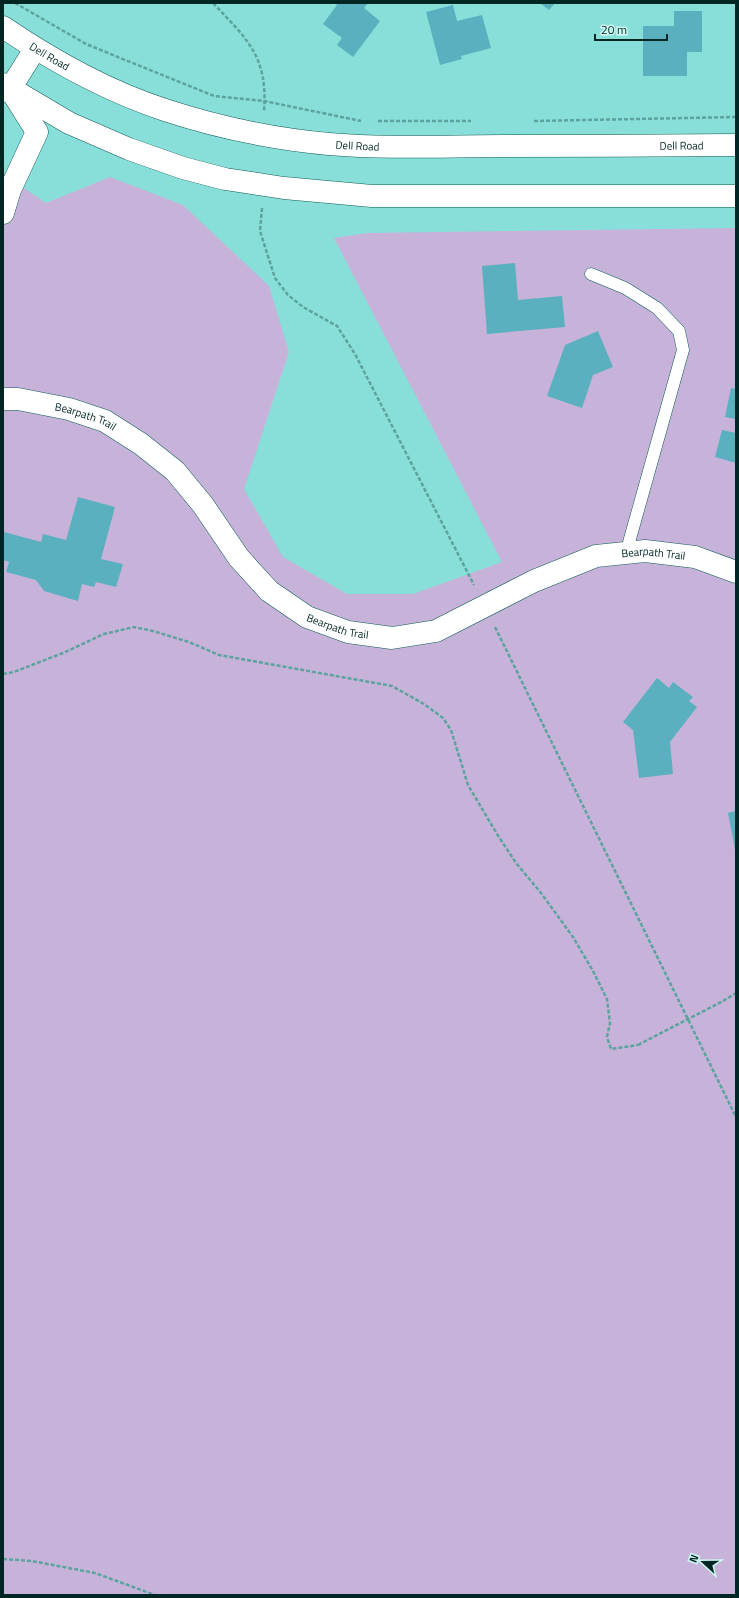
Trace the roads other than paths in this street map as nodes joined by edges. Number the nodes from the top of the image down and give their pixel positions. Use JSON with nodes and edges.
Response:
{"nodes":[{"id":1,"x":3,"y":27,"type":"edge"},
{"id":2,"x":35,"y":48,"type":"junction"},
{"id":3,"x":5,"y":88,"type":"edge"},
{"id":4,"x":736,"y":145,"type":"edge"},
{"id":5,"x":736,"y":196,"type":"edge"},
{"id":6,"x":3,"y":213,"type":"edge"},
{"id":7,"x":591,"y":274,"type":"dead end"},
{"id":8,"x":3,"y":399,"type":"edge"},
{"id":9,"x":626,"y":553,"type":"junction"},
{"id":10,"x":736,"y":572,"type":"edge"}],
"edges":[{"from":1,"to":2,"type":"main road","name":"Dell Road"},
{"from":2,"to":3,"type":"main road"},
{"from":2,"to":4,"type":"main road","name":"Dell Road"},
{"from":3,"to":5,"type":"main road"},
{"from":3,"to":6,"type":"main road"},
{"from":7,"to":9,"type":"lane"},
{"from":8,"to":9,"type":"main road","name":"Bearpath Trail"},
{"from":9,"to":10,"type":"main road","name":"Bearpath Trail"}]}
